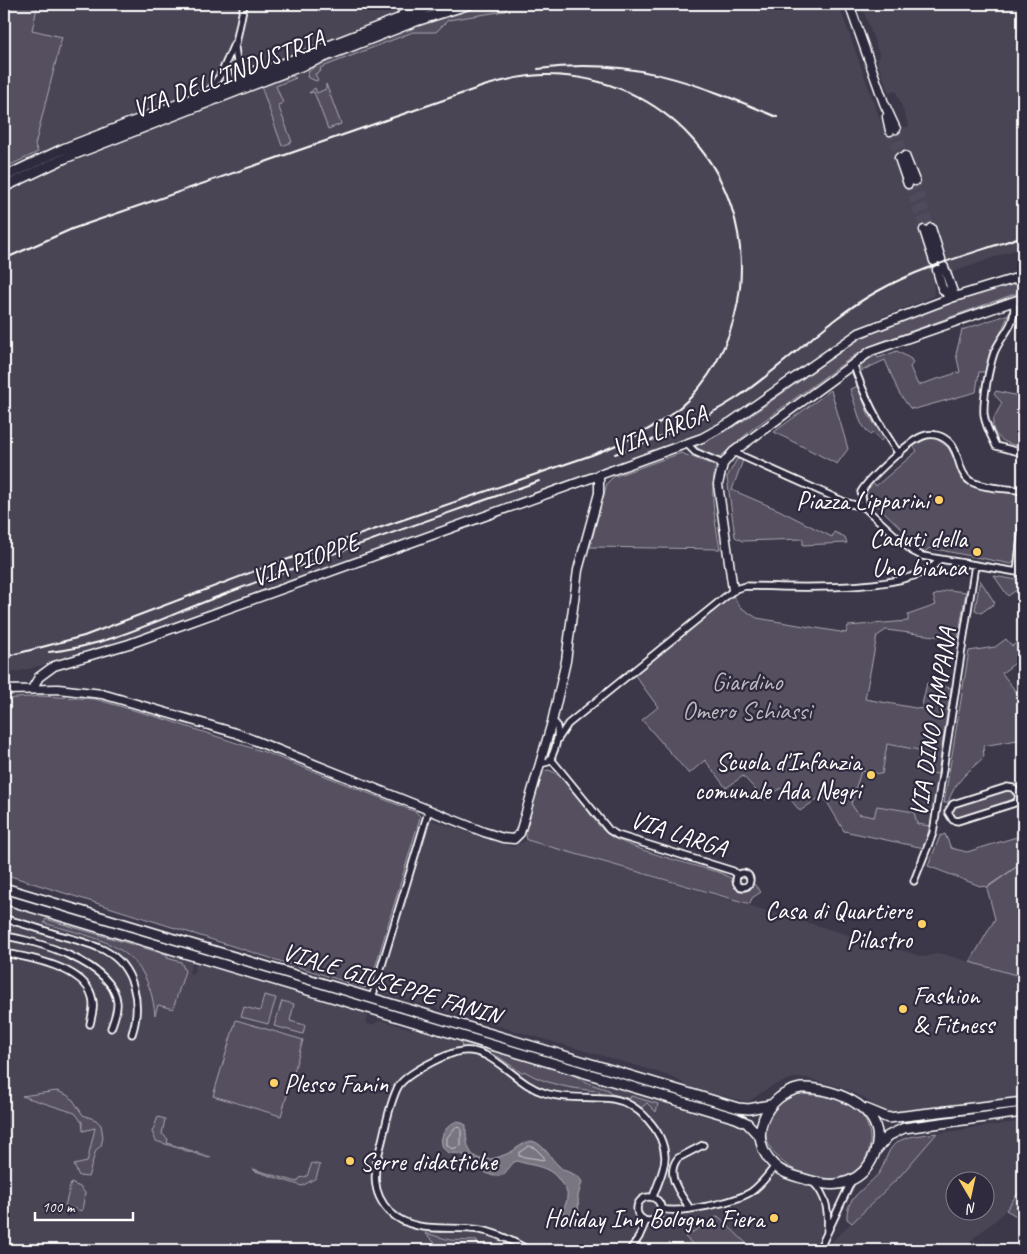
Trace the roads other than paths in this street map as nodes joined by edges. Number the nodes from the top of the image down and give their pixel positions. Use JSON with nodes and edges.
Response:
{"nodes":[{"id":1,"x":244,"y":4,"type":"edge"},
{"id":2,"x":409,"y":4,"type":"edge"},
{"id":3,"x":437,"y":4,"type":"edge"},
{"id":4,"x":470,"y":4,"type":"edge"},
{"id":5,"x":849,"y":4,"type":"edge"},
{"id":6,"x":398,"y":19,"type":"junction"},
{"id":7,"x":235,"y":40,"type":"junction"},
{"id":8,"x":236,"y":57,"type":"junction"},
{"id":9,"x":226,"y":62,"type":"junction"},
{"id":10,"x":270,"y":68,"type":"junction"},
{"id":11,"x":238,"y":84,"type":"junction"},
{"id":12,"x":206,"y":94,"type":"junction"},
{"id":13,"x":893,"y":130,"type":"tunnel mouth"},
{"id":14,"x":902,"y":157,"type":"tunnel mouth"},
{"id":15,"x":4,"y":177,"type":"edge"},
{"id":16,"x":911,"y":182,"type":"tunnel mouth"},
{"id":17,"x":4,"y":187,"type":"edge"},
{"id":18,"x":927,"y":229,"type":"tunnel mouth"},
{"id":19,"x":938,"y":260,"type":"dead end"},
{"id":20,"x":941,"y":268,"type":"dead end"},
{"id":21,"x":1023,"y":276,"type":"edge"},
{"id":22,"x":951,"y":298,"type":"junction"},
{"id":23,"x":1023,"y":298,"type":"edge"},
{"id":24,"x":1013,"y":301,"type":"junction"},
{"id":25,"x":853,"y":363,"type":"junction"},
{"id":26,"x":687,"y":444,"type":"junction"},
{"id":27,"x":733,"y":452,"type":"junction"},
{"id":28,"x":1023,"y":453,"type":"edge"},
{"id":29,"x":899,"y":454,"type":"junction"},
{"id":30,"x":722,"y":464,"type":"junction"},
{"id":31,"x":599,"y":474,"type":"junction"},
{"id":32,"x":1023,"y":490,"type":"edge"},
{"id":33,"x":864,"y":507,"type":"junction"},
{"id":34,"x":1023,"y":519,"type":"edge"},
{"id":35,"x":939,"y":560,"type":"junction"},
{"id":36,"x":975,"y":565,"type":"junction"},
{"id":37,"x":1020,"y":572,"type":"edge"},
{"id":38,"x":733,"y":590,"type":"junction"},
{"id":39,"x":32,"y":689,"type":"junction"},
{"id":40,"x":4,"y":690,"type":"edge"},
{"id":41,"x":552,"y":722,"type":"junction"},
{"id":42,"x":556,"y":742,"type":"junction"},
{"id":43,"x":551,"y":759,"type":"junction"},
{"id":44,"x":540,"y":764,"type":"junction"},
{"id":45,"x":1021,"y":794,"type":"edge"},
{"id":46,"x":429,"y":809,"type":"junction"},
{"id":47,"x":738,"y":875,"type":"dead end"},
{"id":48,"x":914,"y":881,"type":"dead end"},
{"id":49,"x":4,"y":888,"type":"edge"},
{"id":50,"x":4,"y":899,"type":"edge"},
{"id":51,"x":4,"y":919,"type":"edge"},
{"id":52,"x":4,"y":936,"type":"edge"},
{"id":53,"x":201,"y":948,"type":"junction"},
{"id":54,"x":4,"y":953,"type":"edge"},
{"id":55,"x":198,"y":957,"type":"junction"},
{"id":56,"x":372,"y":998,"type":"junction"},
{"id":57,"x":90,"y":1024,"type":"dead end"},
{"id":58,"x":111,"y":1028,"type":"dead end"},
{"id":59,"x":132,"y":1034,"type":"dead end"},
{"id":60,"x":1023,"y":1102,"type":"edge"},
{"id":61,"x":770,"y":1105,"type":"junction"},
{"id":62,"x":863,"y":1108,"type":"junction"},
{"id":63,"x":1023,"y":1112,"type":"edge"},
{"id":64,"x":760,"y":1137,"type":"junction"},
{"id":65,"x":703,"y":1145,"type":"dead end"},
{"id":66,"x":876,"y":1150,"type":"junction"},
{"id":67,"x":774,"y":1166,"type":"junction"},
{"id":68,"x":852,"y":1180,"type":"junction"},
{"id":69,"x":812,"y":1181,"type":"junction"},
{"id":70,"x":653,"y":1197,"type":"junction"},
{"id":71,"x":662,"y":1209,"type":"junction"},
{"id":72,"x":690,"y":1209,"type":"junction"},
{"id":73,"x":646,"y":1221,"type":"junction"},
{"id":74,"x":826,"y":1239,"type":"junction"},
{"id":75,"x":528,"y":1250,"type":"edge"},
{"id":76,"x":630,"y":1250,"type":"edge"},
{"id":77,"x":819,"y":1250,"type":"edge"}],
"edges":[{"from":1,"to":7,"type":"street"},
{"from":2,"to":6,"type":"street"},
{"from":3,"to":6,"type":"main road","name":"VIA DELL'INDUSTRIA"},
{"from":4,"to":11,"type":"main road","name":"VIA DELL'INDUSTRIA"},
{"from":5,"to":13,"type":"street"},
{"from":6,"to":10,"type":"main road","name":"VIA DELL'INDUSTRIA"},
{"from":7,"to":8,"type":"street"},
{"from":7,"to":9,"type":"street"},
{"from":8,"to":10,"type":"street"},
{"from":8,"to":11,"type":"street"},
{"from":9,"to":11,"type":"street"},
{"from":9,"to":12,"type":"street"},
{"from":10,"to":11,"type":"main road","name":"VIA DELL'INDUSTRIA"},
{"from":11,"to":12,"type":"main road","name":"VIA DELL'INDUSTRIA"},
{"from":11,"to":17,"type":"main road","name":"VIA DELL'INDUSTRIA"},
{"from":12,"to":15,"type":"main road","name":"VIA DELL'INDUSTRIA"},
{"from":14,"to":16,"type":"street"},
{"from":18,"to":19,"type":"street"},
{"from":20,"to":22,"type":"street"},
{"from":21,"to":22,"type":"street","name":"VIA LARGA"},
{"from":22,"to":26,"type":"street","name":"VIA LARGA"},
{"from":23,"to":24,"type":"street"},
{"from":24,"to":25,"type":"street"},
{"from":24,"to":28,"type":"street"},
{"from":25,"to":27,"type":"street"},
{"from":25,"to":29,"type":"street"},
{"from":26,"to":30,"type":"street"},
{"from":26,"to":31,"type":"street","name":"VIA LARGA"},
{"from":27,"to":30,"type":"street"},
{"from":27,"to":33,"type":"street"},
{"from":29,"to":32,"type":"street"},
{"from":29,"to":33,"type":"street"},
{"from":30,"to":38,"type":"street"},
{"from":31,"to":39,"type":"street","name":"VIA PIOPPE"},
{"from":31,"to":41,"type":"street","name":"VIA LARGA"},
{"from":33,"to":35,"type":"street"},
{"from":34,"to":37,"type":"street"},
{"from":35,"to":36,"type":"street"},
{"from":35,"to":38,"type":"street"},
{"from":36,"to":37,"type":"street"},
{"from":36,"to":48,"type":"street","name":"VIA DINO CAMPANA"},
{"from":38,"to":42,"type":"street"},
{"from":39,"to":40,"type":"street"},
{"from":39,"to":46,"type":"street"},
{"from":41,"to":42,"type":"street","name":"VIA LARGA"},
{"from":41,"to":44,"type":"street","name":"VIA LARGA"},
{"from":42,"to":43,"type":"street","name":"VIA LARGA"},
{"from":43,"to":44,"type":"street"},
{"from":43,"to":47,"type":"street","name":"VIA LARGA"},
{"from":44,"to":46,"type":"street","name":"VIA LARGA"},
{"from":45,"to":45,"type":"street"},
{"from":46,"to":56,"type":"street"},
{"from":49,"to":53,"type":"main road","name":"VIALE GIUSEPPE FANIN"},
{"from":50,"to":55,"type":"main road","name":"VIALE GIUSEPPE FANIN"},
{"from":51,"to":59,"type":"street"},
{"from":52,"to":58,"type":"street"},
{"from":53,"to":55,"type":"street"},
{"from":53,"to":56,"type":"main road","name":"VIALE GIUSEPPE FANIN"},
{"from":54,"to":57,"type":"street"},
{"from":55,"to":64,"type":"main road","name":"VIALE GIUSEPPE FANIN"},
{"from":56,"to":61,"type":"main road","name":"VIALE GIUSEPPE FANIN"},
{"from":60,"to":62,"type":"main road"},
{"from":61,"to":62,"type":"main road"},
{"from":61,"to":64,"type":"main road"},
{"from":62,"to":66,"type":"main road"},
{"from":63,"to":66,"type":"main road"},
{"from":64,"to":67,"type":"main road"},
{"from":65,"to":72,"type":"street"},
{"from":66,"to":68,"type":"main road"},
{"from":67,"to":69,"type":"main road"},
{"from":67,"to":72,"type":"street"},
{"from":68,"to":69,"type":"main road"},
{"from":68,"to":74,"type":"street"},
{"from":69,"to":74,"type":"street"},
{"from":70,"to":71,"type":"street"},
{"from":70,"to":73,"type":"street"},
{"from":70,"to":75,"type":"street"},
{"from":71,"to":72,"type":"street"},
{"from":71,"to":73,"type":"street"},
{"from":73,"to":76,"type":"street"},
{"from":74,"to":77,"type":"street"}]}
